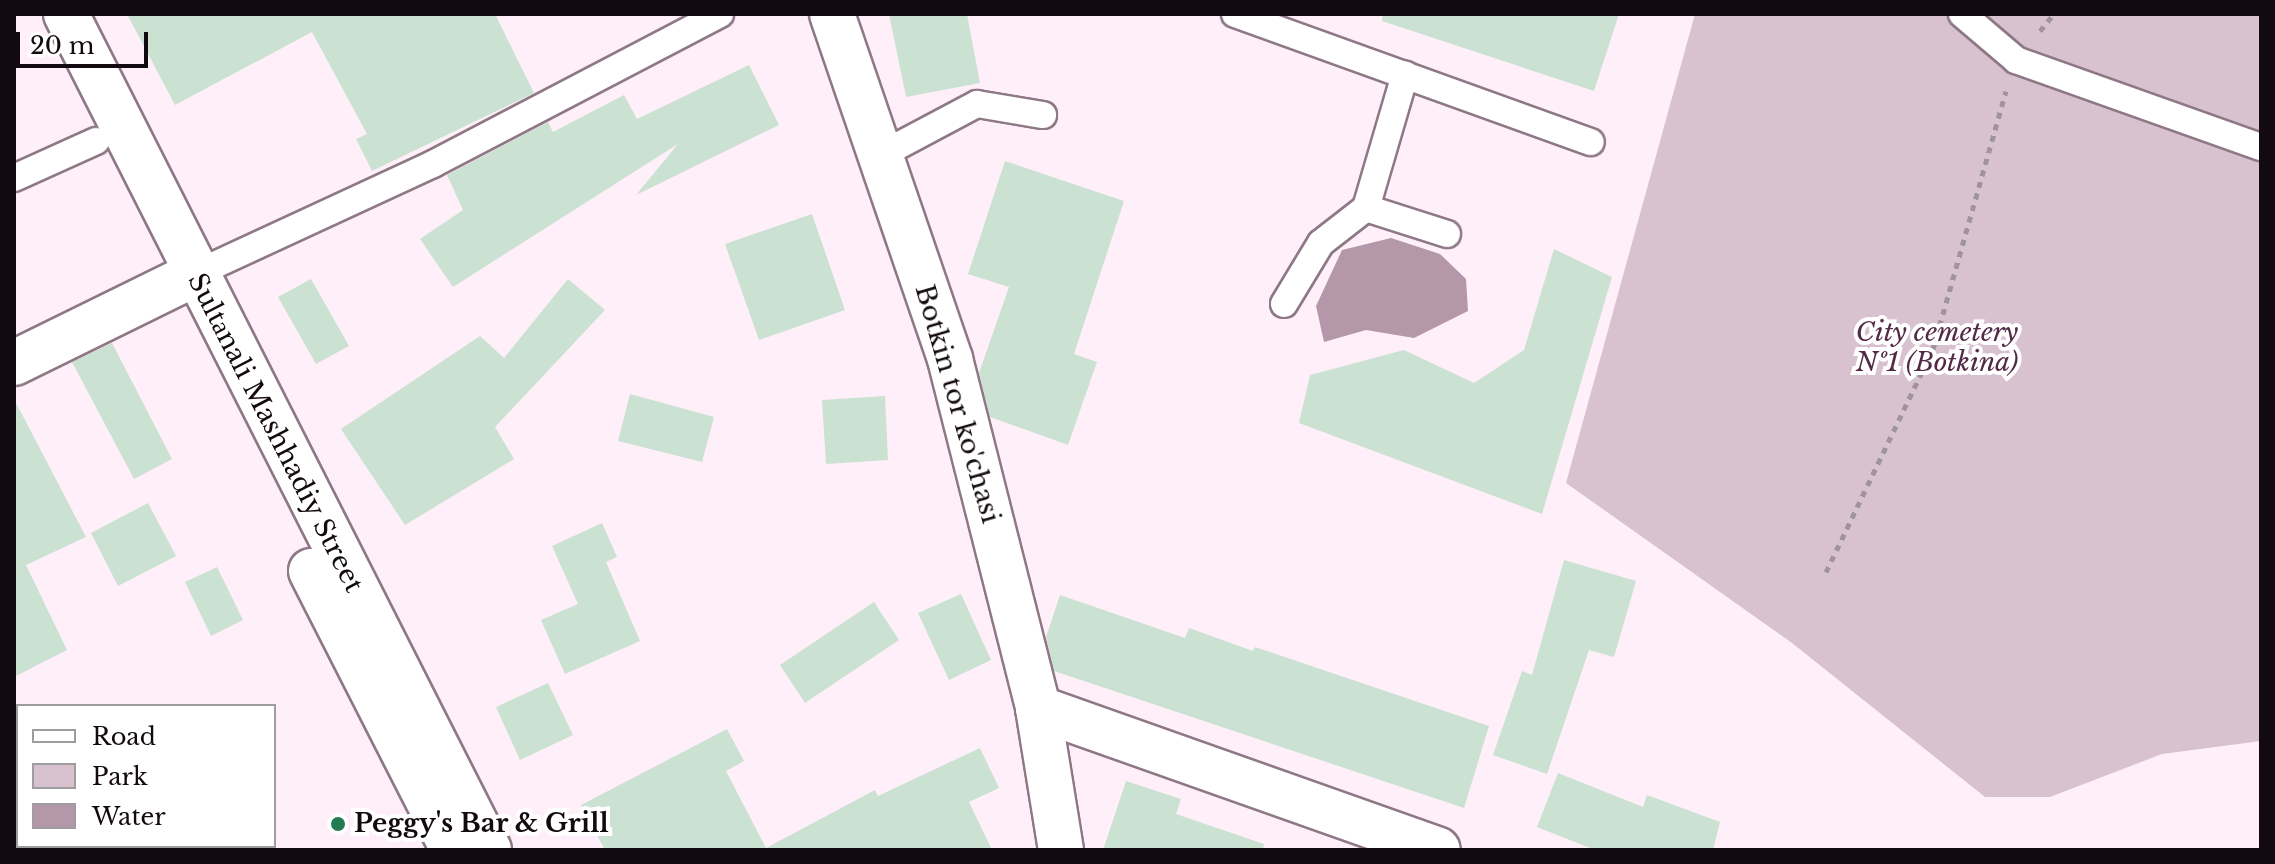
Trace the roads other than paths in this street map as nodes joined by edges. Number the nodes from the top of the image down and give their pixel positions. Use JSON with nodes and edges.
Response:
{"nodes":[{"id":1,"x":34,"y":14,"type":"edge"},
{"id":2,"x":66,"y":14,"type":"edge"},
{"id":3,"x":720,"y":14,"type":"edge"},
{"id":4,"x":832,"y":14,"type":"edge"},
{"id":5,"x":1235,"y":14,"type":"edge"},
{"id":6,"x":1962,"y":14,"type":"edge"},
{"id":7,"x":1405,"y":75,"type":"junction"},
{"id":8,"x":1043,"y":115,"type":"dead end"},
{"id":9,"x":96,"y":141,"type":"junction"},
{"id":10,"x":1591,"y":142,"type":"dead end"},
{"id":11,"x":2261,"y":147,"type":"edge"},
{"id":12,"x":879,"y":156,"type":"junction"},
{"id":13,"x":14,"y":178,"type":"edge"},
{"id":14,"x":1366,"y":208,"type":"junction"},
{"id":15,"x":1447,"y":234,"type":"dead end"},
{"id":16,"x":181,"y":282,"type":"junction"},
{"id":17,"x":1284,"y":304,"type":"dead end"},
{"id":18,"x":14,"y":363,"type":"edge"},
{"id":19,"x":1038,"y":708,"type":"junction"},
{"id":20,"x":453,"y":850,"type":"edge"},
{"id":21,"x":489,"y":850,"type":"edge"},
{"id":22,"x":1061,"y":850,"type":"edge"},
{"id":23,"x":1438,"y":850,"type":"edge"}],
"edges":[{"from":1,"to":9,"type":"street","name":"Sultаnali Mashhadiy Street"},
{"from":2,"to":16,"type":"street","name":"Sultаnali Mashhadiy Street"},
{"from":3,"to":16,"type":"lane"},
{"from":4,"to":12,"type":"street","name":"Botkin tor ko'chasi"},
{"from":5,"to":7,"type":"lane"},
{"from":6,"to":11,"type":"lane"},
{"from":7,"to":10,"type":"lane"},
{"from":7,"to":14,"type":"lane"},
{"from":8,"to":12,"type":"lane"},
{"from":9,"to":13,"type":"lane"},
{"from":9,"to":16,"type":"street","name":"Sultаnali Mashhadiy Street"},
{"from":12,"to":19,"type":"street","name":"Botkin tor ko'chasi"},
{"from":14,"to":15,"type":"lane"},
{"from":14,"to":17,"type":"lane"},
{"from":16,"to":18,"type":"street"},
{"from":16,"to":20,"type":"street","name":"Sultаnali Mashhadiy Street"},
{"from":16,"to":21,"type":"street","name":"Sultаnali Mashhadiy Street"},
{"from":19,"to":22,"type":"street","name":"Botkin tor ko'chasi"},
{"from":19,"to":23,"type":"street"}]}
